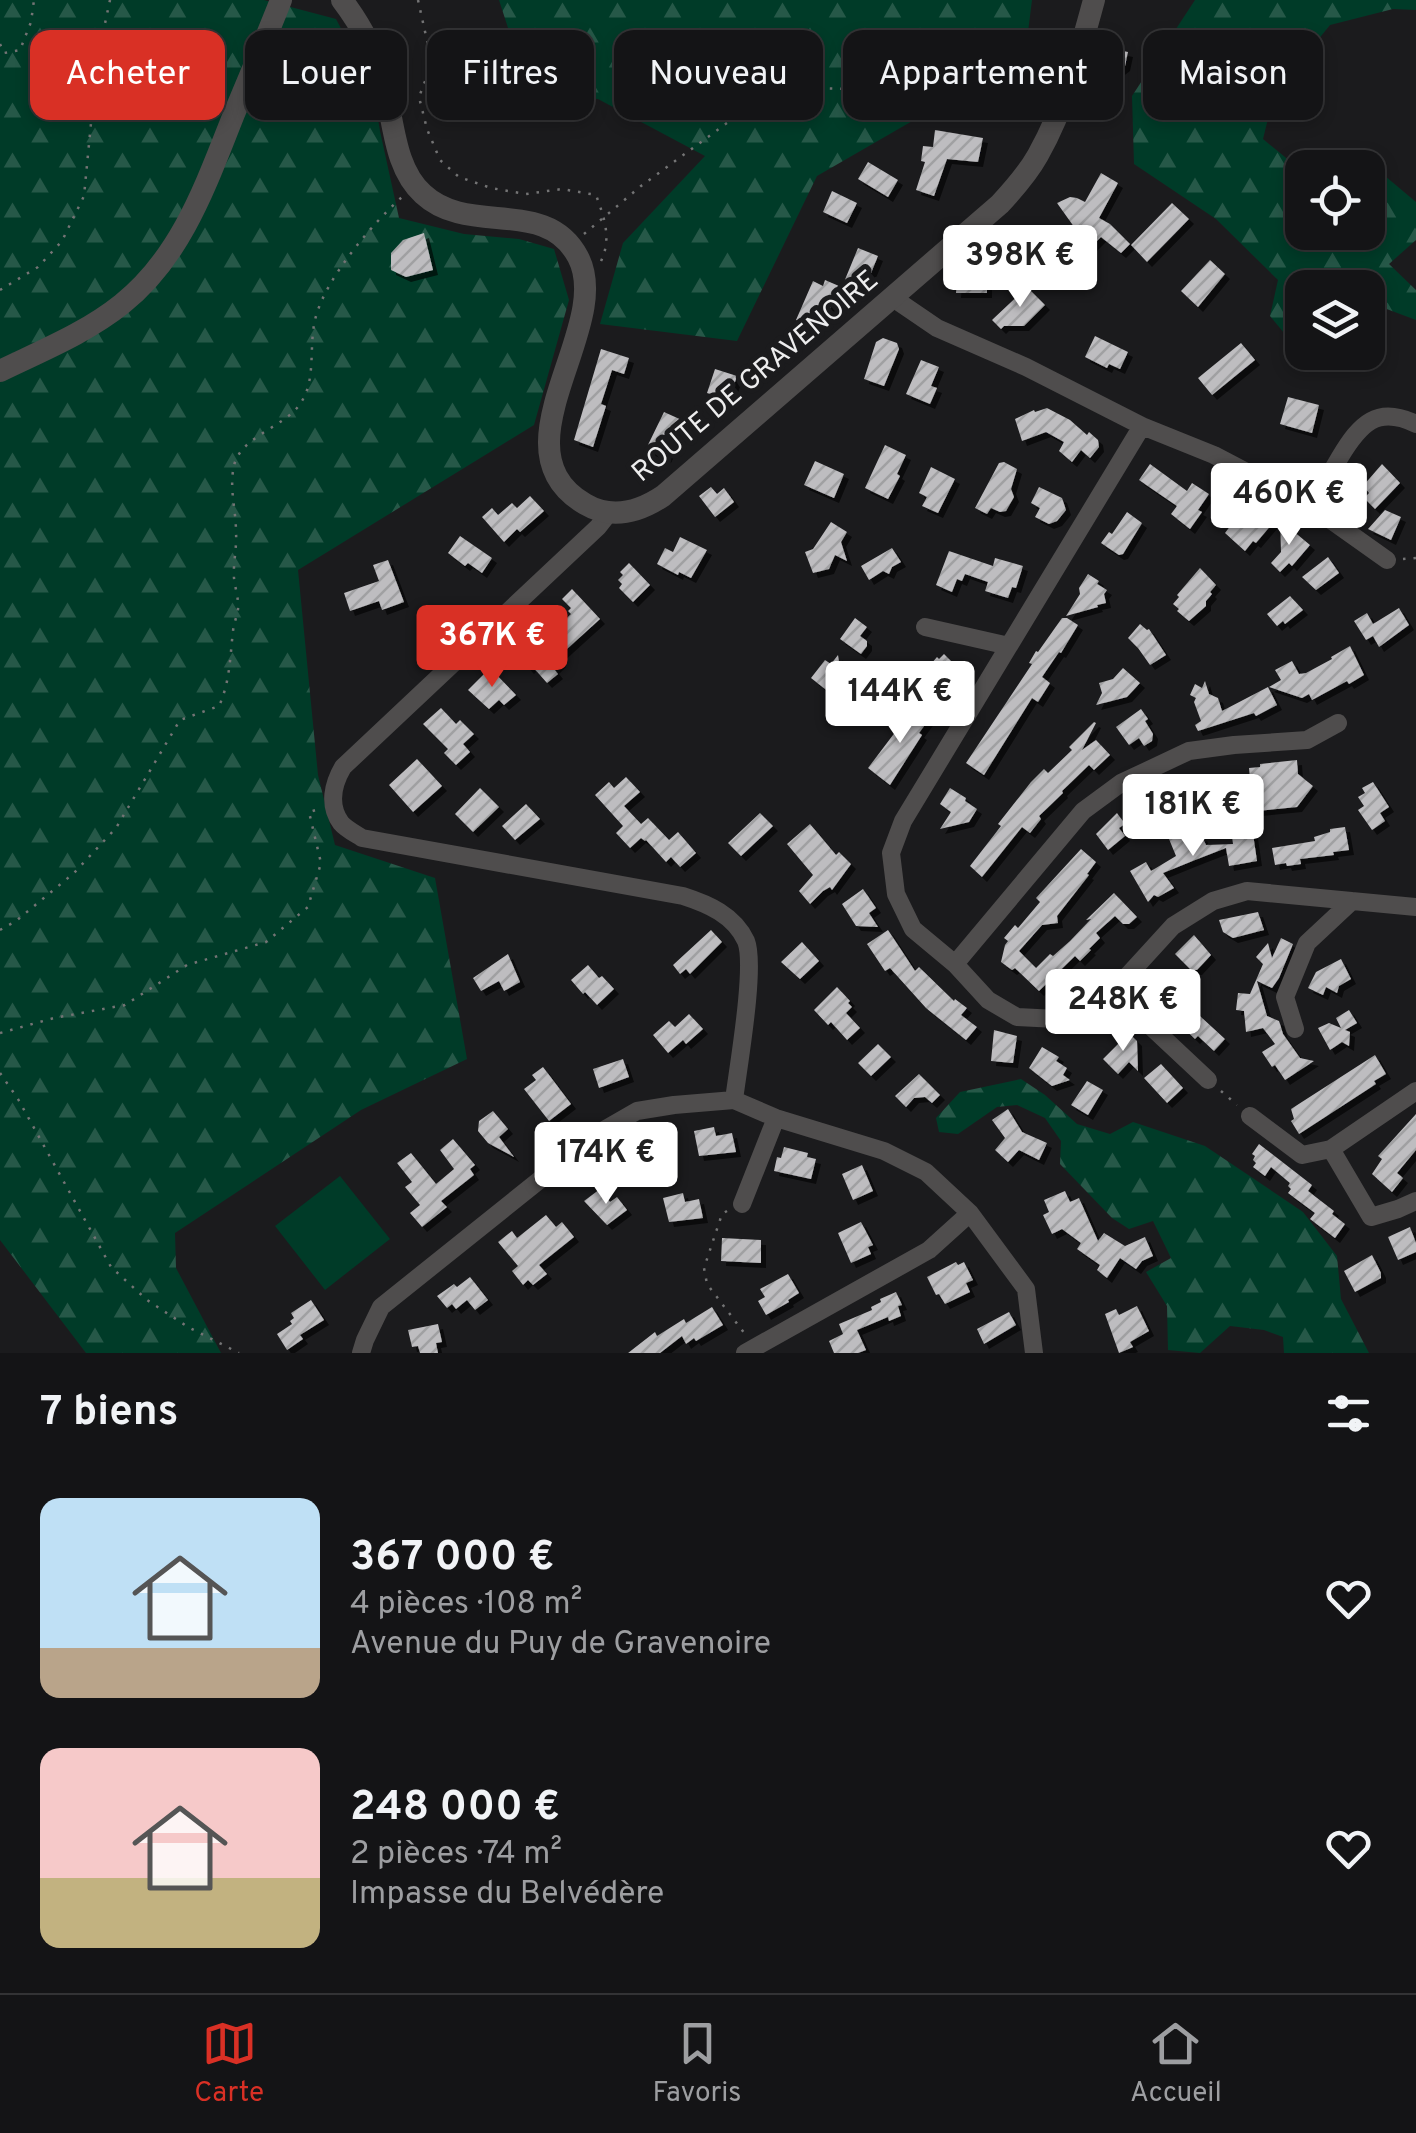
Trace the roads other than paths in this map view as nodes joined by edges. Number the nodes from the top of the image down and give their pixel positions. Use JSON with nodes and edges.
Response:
{"nodes":[{"id":1,"x":282,"y":0,"type":"edge"},
{"id":2,"x":342,"y":0,"type":"edge"},
{"id":3,"x":1094,"y":0,"type":"edge"},
{"id":4,"x":893,"y":298,"type":"junction"},
{"id":5,"x":0,"y":371,"type":"edge"},
{"id":6,"x":1416,"y":424,"type":"edge"},
{"id":7,"x":1142,"y":426,"type":"junction"},
{"id":8,"x":1311,"y":506,"type":"junction"},
{"id":9,"x":609,"y":513,"type":"junction"},
{"id":10,"x":1387,"y":560,"type":"dead end"},
{"id":11,"x":925,"y":627,"type":"dead end"},
{"id":12,"x":1009,"y":646,"type":"junction"},
{"id":13,"x":1338,"y":723,"type":"dead end"},
{"id":14,"x":1352,"y":901,"type":"junction"},
{"id":15,"x":1416,"y":907,"type":"edge"},
{"id":16,"x":956,"y":964,"type":"junction"},
{"id":17,"x":1113,"y":990,"type":"junction"},
{"id":18,"x":1295,"y":1030,"type":"dead end"},
{"id":19,"x":1208,"y":1080,"type":"road end"},
{"id":20,"x":1416,"y":1090,"type":"edge"},
{"id":21,"x":734,"y":1100,"type":"junction"},
{"id":22,"x":1250,"y":1116,"type":"road end"},
{"id":23,"x":776,"y":1118,"type":"junction"},
{"id":24,"x":1331,"y":1149,"type":"junction"},
{"id":25,"x":1416,"y":1200,"type":"edge"},
{"id":26,"x":742,"y":1204,"type":"road end"},
{"id":27,"x":970,"y":1213,"type":"junction"},
{"id":28,"x":750,"y":1350,"type":"edge"},
{"id":29,"x":361,"y":1353,"type":"edge"},
{"id":30,"x":1034,"y":1353,"type":"edge"}],
"edges":[{"from":1,"to":5,"type":"street"},
{"from":2,"to":9,"type":"street"},
{"from":3,"to":4,"type":"street","name":"ROUTE DE GRAVENOIRE"},
{"from":4,"to":7,"type":"street"},
{"from":4,"to":9,"type":"street","name":"ROUTE DE GRAVENOIRE"},
{"from":6,"to":8,"type":"street"},
{"from":7,"to":8,"type":"street"},
{"from":7,"to":12,"type":"street"},
{"from":8,"to":10,"type":"street"},
{"from":9,"to":21,"type":"street"},
{"from":11,"to":12,"type":"street"},
{"from":12,"to":16,"type":"street"},
{"from":13,"to":16,"type":"street"},
{"from":14,"to":15,"type":"street"},
{"from":14,"to":17,"type":"street"},
{"from":14,"to":18,"type":"street"},
{"from":16,"to":17,"type":"street"},
{"from":17,"to":19,"type":"street"},
{"from":20,"to":24,"type":"street"},
{"from":21,"to":23,"type":"street"},
{"from":21,"to":29,"type":"street"},
{"from":22,"to":24,"type":"street"},
{"from":23,"to":26,"type":"street"},
{"from":23,"to":27,"type":"street"},
{"from":24,"to":25,"type":"street"},
{"from":27,"to":28,"type":"street"},
{"from":27,"to":30,"type":"street"}]}
